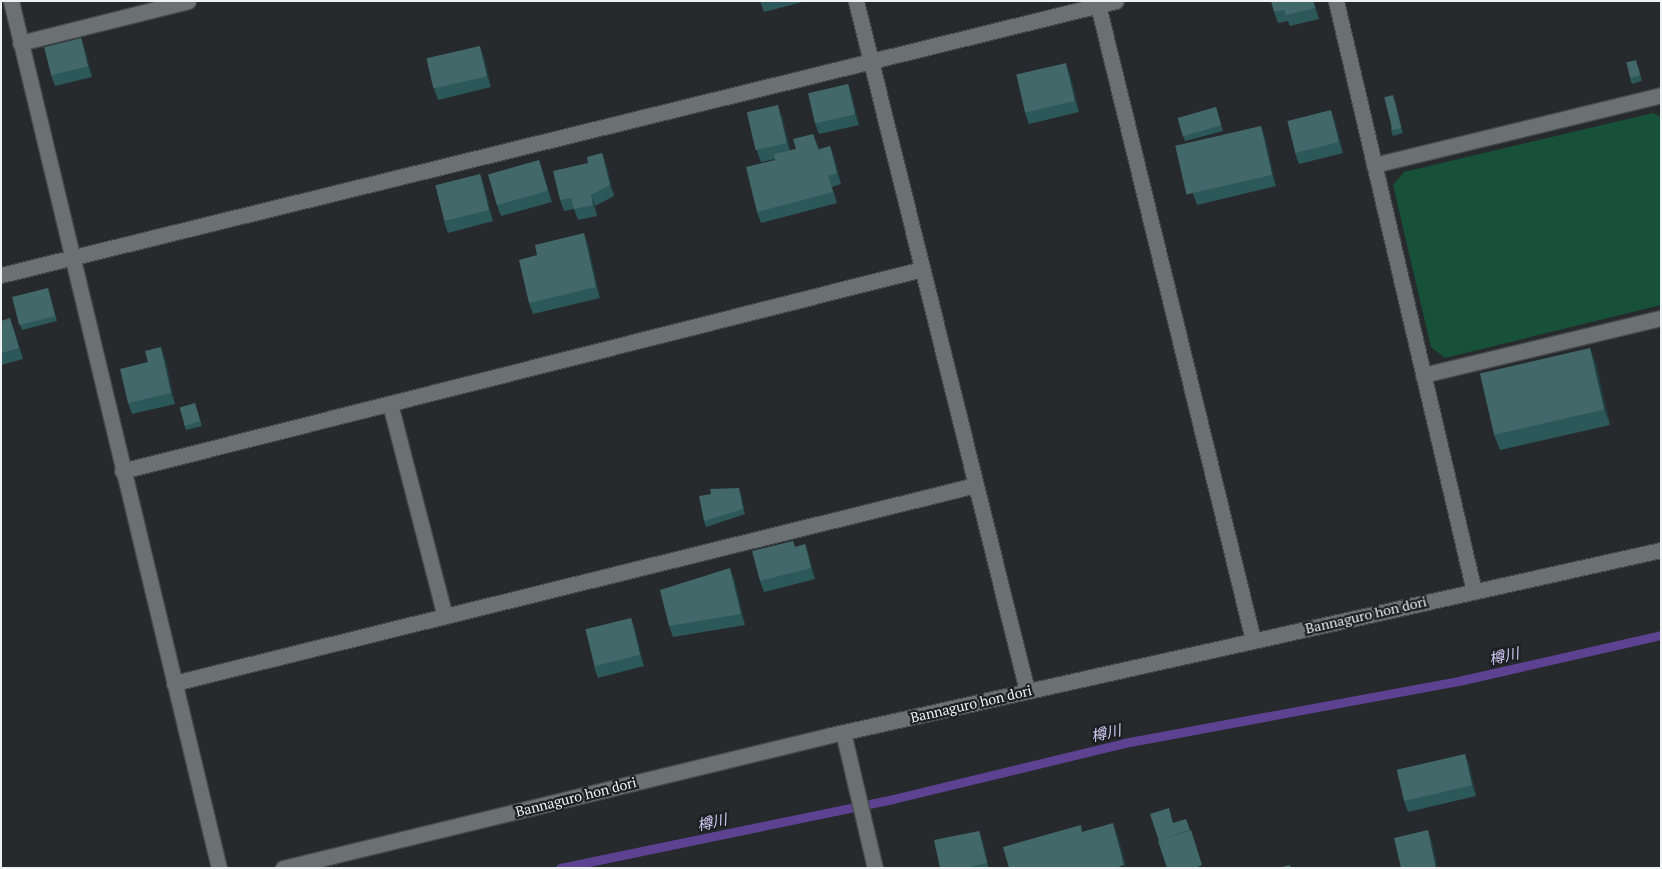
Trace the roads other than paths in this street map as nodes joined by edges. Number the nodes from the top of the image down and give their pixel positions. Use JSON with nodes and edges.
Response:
{"nodes":[{"id":1,"x":11,"y":1,"type":"edge"},
{"id":2,"x":188,"y":1,"type":"edge"},
{"id":3,"x":856,"y":1,"type":"edge"},
{"id":4,"x":1116,"y":1,"type":"edge"},
{"id":5,"x":1336,"y":1,"type":"edge"},
{"id":6,"x":1097,"y":3,"type":"edge"},
{"id":7,"x":20,"y":43,"type":"junction"},
{"id":8,"x":871,"y":62,"type":"junction"},
{"id":9,"x":1661,"y":95,"type":"edge"},
{"id":10,"x":1374,"y":165,"type":"junction"},
{"id":11,"x":71,"y":258,"type":"junction"},
{"id":12,"x":922,"y":269,"type":"junction"},
{"id":13,"x":1,"y":275,"type":"edge"},
{"id":14,"x":1661,"y":318,"type":"edge"},
{"id":15,"x":1423,"y":375,"type":"junction"},
{"id":16,"x":390,"y":404,"type":"junction"},
{"id":17,"x":122,"y":471,"type":"junction"},
{"id":18,"x":976,"y":485,"type":"junction"},
{"id":19,"x":1661,"y":550,"type":"edge"},
{"id":20,"x":1474,"y":591,"type":"junction"},
{"id":21,"x":445,"y":616,"type":"junction"},
{"id":22,"x":1253,"y":640,"type":"junction"},
{"id":23,"x":174,"y":682,"type":"junction"},
{"id":24,"x":1027,"y":691,"type":"junction"},
{"id":25,"x":843,"y":732,"type":"junction"},
{"id":26,"x":219,"y":868,"type":"edge"},
{"id":27,"x":283,"y":868,"type":"edge"},
{"id":28,"x":875,"y":868,"type":"edge"}],
"edges":[{"from":1,"to":7,"type":"street"},
{"from":2,"to":7,"type":"street"},
{"from":3,"to":8,"type":"street"},
{"from":4,"to":6,"type":"street"},
{"from":5,"to":10,"type":"street"},
{"from":6,"to":8,"type":"street"},
{"from":6,"to":22,"type":"street"},
{"from":7,"to":11,"type":"street"},
{"from":8,"to":11,"type":"street"},
{"from":8,"to":12,"type":"street"},
{"from":9,"to":10,"type":"street"},
{"from":10,"to":15,"type":"street"},
{"from":11,"to":13,"type":"street"},
{"from":11,"to":17,"type":"street"},
{"from":12,"to":16,"type":"street"},
{"from":12,"to":18,"type":"street"},
{"from":14,"to":15,"type":"street"},
{"from":15,"to":20,"type":"street"},
{"from":16,"to":17,"type":"street"},
{"from":16,"to":21,"type":"street"},
{"from":17,"to":23,"type":"street"},
{"from":18,"to":21,"type":"street"},
{"from":18,"to":24,"type":"street"},
{"from":19,"to":20,"type":"street","name":"Bannaguro hon dori"},
{"from":20,"to":22,"type":"street","name":"Bannaguro hon dori"},
{"from":21,"to":23,"type":"street"},
{"from":22,"to":24,"type":"street","name":"Bannaguro hon dori"},
{"from":23,"to":26,"type":"street"},
{"from":24,"to":25,"type":"street","name":"Bannaguro hon dori"},
{"from":25,"to":27,"type":"street","name":"Bannaguro hon dori"},
{"from":25,"to":28,"type":"street"}]}
